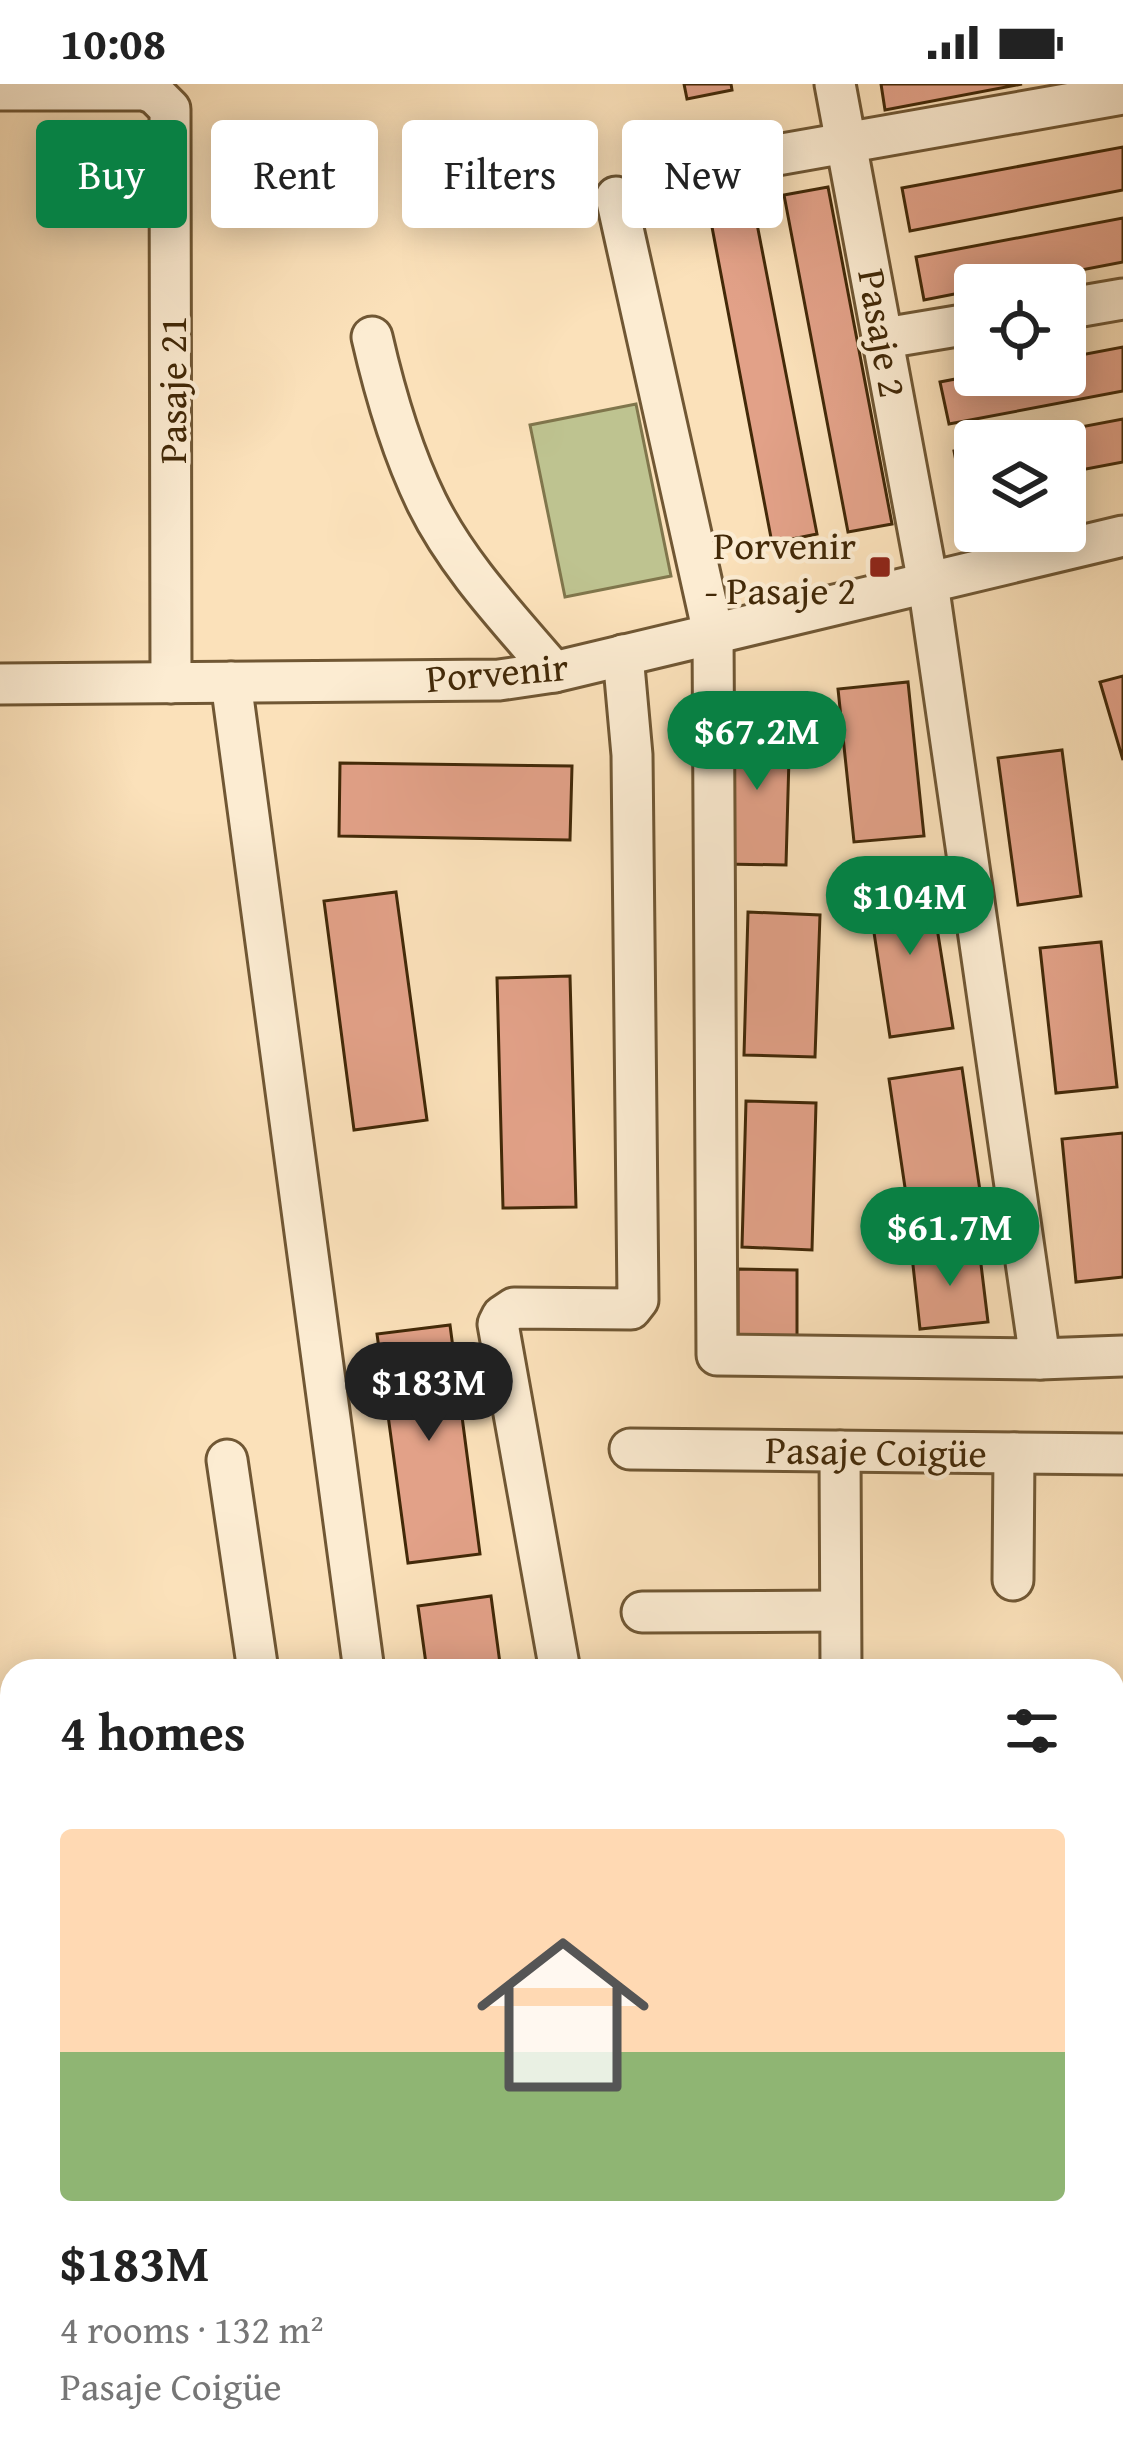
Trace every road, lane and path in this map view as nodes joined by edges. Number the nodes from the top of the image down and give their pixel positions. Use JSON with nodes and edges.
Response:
{"nodes":[{"id":1,"x":835,"y":84,"type":"edge"},
{"id":2,"x":0,"y":90,"type":"edge"},
{"id":3,"x":1123,"y":94,"type":"edge"},
{"id":4,"x":846,"y":140,"type":"junction"},
{"id":5,"x":783,"y":152,"type":"edge"},
{"id":6,"x":616,"y":197,"type":"dead end"},
{"id":7,"x":1123,"y":299,"type":"edge"},
{"id":8,"x":1086,"y":305,"type":"edge"},
{"id":9,"x":954,"y":326,"type":"edge"},
{"id":10,"x":372,"y":337,"type":"dead end"},
{"id":11,"x":885,"y":338,"type":"junction"},
{"id":12,"x":1123,"y":536,"type":"edge"},
{"id":13,"x":928,"y":584,"type":"junction"},
{"id":14,"x":713,"y":633,"type":"junction"},
{"id":15,"x":623,"y":656,"type":"junction"},
{"id":16,"x":554,"y":672,"type":"junction"},
{"id":17,"x":231,"y":682,"type":"junction"},
{"id":18,"x":171,"y":683,"type":"junction"},
{"id":19,"x":0,"y":684,"type":"edge"},
{"id":20,"x":1123,"y":1356,"type":"edge"},
{"id":21,"x":1040,"y":1359,"type":"junction"},
{"id":22,"x":630,"y":1449,"type":"dead end"},
{"id":23,"x":840,"y":1451,"type":"junction"},
{"id":24,"x":1014,"y":1453,"type":"junction"},
{"id":25,"x":1123,"y":1454,"type":"edge"},
{"id":26,"x":227,"y":1460,"type":"dead end"},
{"id":27,"x":1013,"y":1580,"type":"dead end"},
{"id":28,"x":840,"y":1611,"type":"junction"},
{"id":29,"x":641,"y":1612,"type":"dead end"},
{"id":30,"x":256,"y":1659,"type":"edge"},
{"id":31,"x":362,"y":1659,"type":"edge"},
{"id":32,"x":558,"y":1659,"type":"edge"},
{"id":33,"x":841,"y":1659,"type":"edge"}],
"edges":[{"from":1,"to":4,"type":"street","name":"Pasaje 2"},
{"from":2,"to":18,"type":"street","name":"Pasaje 21"},
{"from":3,"to":4,"type":"street"},
{"from":4,"to":5,"type":"street"},
{"from":4,"to":11,"type":"street","name":"Pasaje 2"},
{"from":6,"to":14,"type":"street"},
{"from":7,"to":8,"type":"street"},
{"from":9,"to":11,"type":"street"},
{"from":10,"to":16,"type":"street"},
{"from":11,"to":13,"type":"street","name":"Pasaje 2"},
{"from":12,"to":13,"type":"street","name":"Porvenir"},
{"from":13,"to":14,"type":"street","name":"Porvenir"},
{"from":13,"to":21,"type":"street","name":"Pasaje 2"},
{"from":14,"to":15,"type":"street","name":"Porvenir"},
{"from":14,"to":21,"type":"street"},
{"from":15,"to":16,"type":"street","name":"Porvenir"},
{"from":15,"to":32,"type":"street"},
{"from":16,"to":17,"type":"street","name":"Porvenir"},
{"from":17,"to":18,"type":"street","name":"Porvenir"},
{"from":17,"to":31,"type":"street"},
{"from":18,"to":19,"type":"street","name":"Porvenir"},
{"from":20,"to":21,"type":"street"},
{"from":22,"to":23,"type":"street","name":"Pasaje Coigüe"},
{"from":23,"to":24,"type":"street","name":"Pasaje Coigüe"},
{"from":23,"to":28,"type":"street"},
{"from":24,"to":25,"type":"street","name":"Pasaje Coigüe"},
{"from":24,"to":27,"type":"street"},
{"from":26,"to":30,"type":"street"},
{"from":28,"to":29,"type":"street"},
{"from":28,"to":33,"type":"street"}]}
